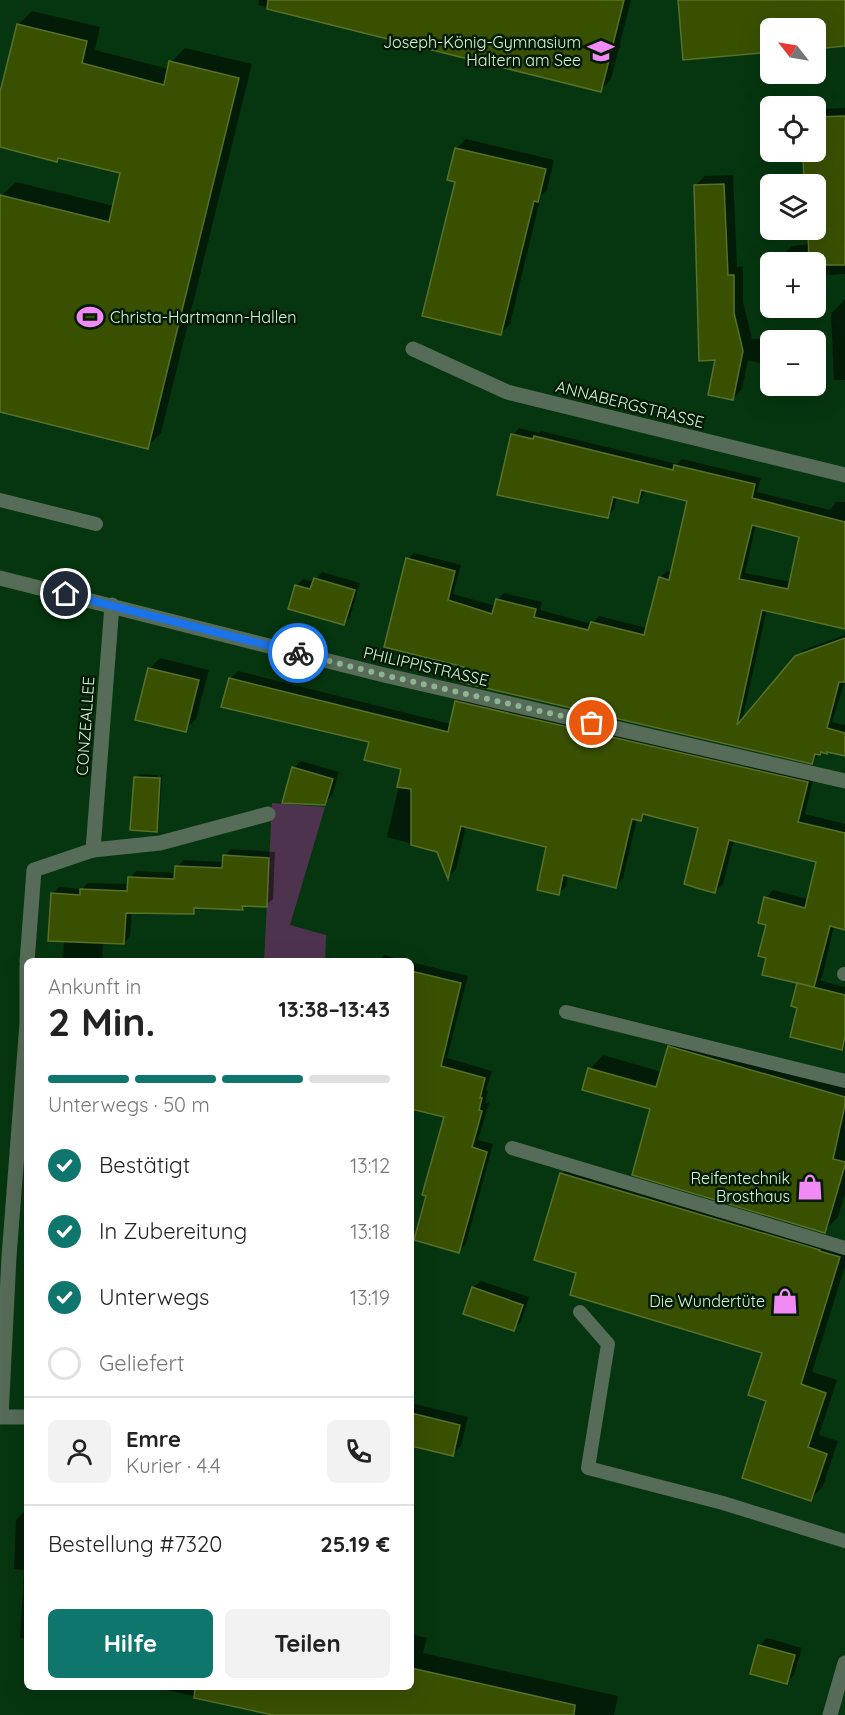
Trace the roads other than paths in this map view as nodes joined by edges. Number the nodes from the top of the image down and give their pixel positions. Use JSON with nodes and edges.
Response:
{"nodes":[{"id":1,"x":412,"y":349,"type":"dead end"},
{"id":2,"x":845,"y":475,"type":"edge"},
{"id":3,"x":0,"y":500,"type":"edge"},
{"id":4,"x":96,"y":524,"type":"dead end"},
{"id":5,"x":0,"y":578,"type":"edge"},
{"id":6,"x":112,"y":605,"type":"junction"},
{"id":7,"x":845,"y":781,"type":"edge"},
{"id":8,"x":268,"y":814,"type":"dead end"},
{"id":9,"x":93,"y":850,"type":"junction"},
{"id":10,"x":27,"y":958,"type":"edge"},
{"id":11,"x":566,"y":1012,"type":"dead end"},
{"id":12,"x":845,"y":1081,"type":"edge"},
{"id":13,"x":24,"y":1107,"type":"edge"},
{"id":14,"x":513,"y":1148,"type":"dead end"},
{"id":15,"x":20,"y":1218,"type":"edge"},
{"id":16,"x":845,"y":1248,"type":"edge"},
{"id":17,"x":580,"y":1312,"type":"dead end"},
{"id":18,"x":24,"y":1417,"type":"edge"},
{"id":19,"x":845,"y":1541,"type":"edge"},
{"id":20,"x":845,"y":1663,"type":"edge"},
{"id":21,"x":830,"y":1715,"type":"edge"}],
"edges":[{"from":1,"to":2,"type":"street","name":"ANNABERGSTRASSE"},
{"from":3,"to":4,"type":"lane"},
{"from":5,"to":6,"type":"street","name":"PHILIPPISTRASSE"},
{"from":6,"to":7,"type":"street","name":"PHILIPPISTRASSE"},
{"from":6,"to":9,"type":"street","name":"CONZEALLEE"},
{"from":8,"to":9,"type":"street"},
{"from":9,"to":10,"type":"street"},
{"from":11,"to":12,"type":"lane"},
{"from":13,"to":15,"type":"street"},
{"from":14,"to":16,"type":"lane"},
{"from":15,"to":18,"type":"street"},
{"from":17,"to":19,"type":"lane"},
{"from":20,"to":21,"type":"street"}]}
